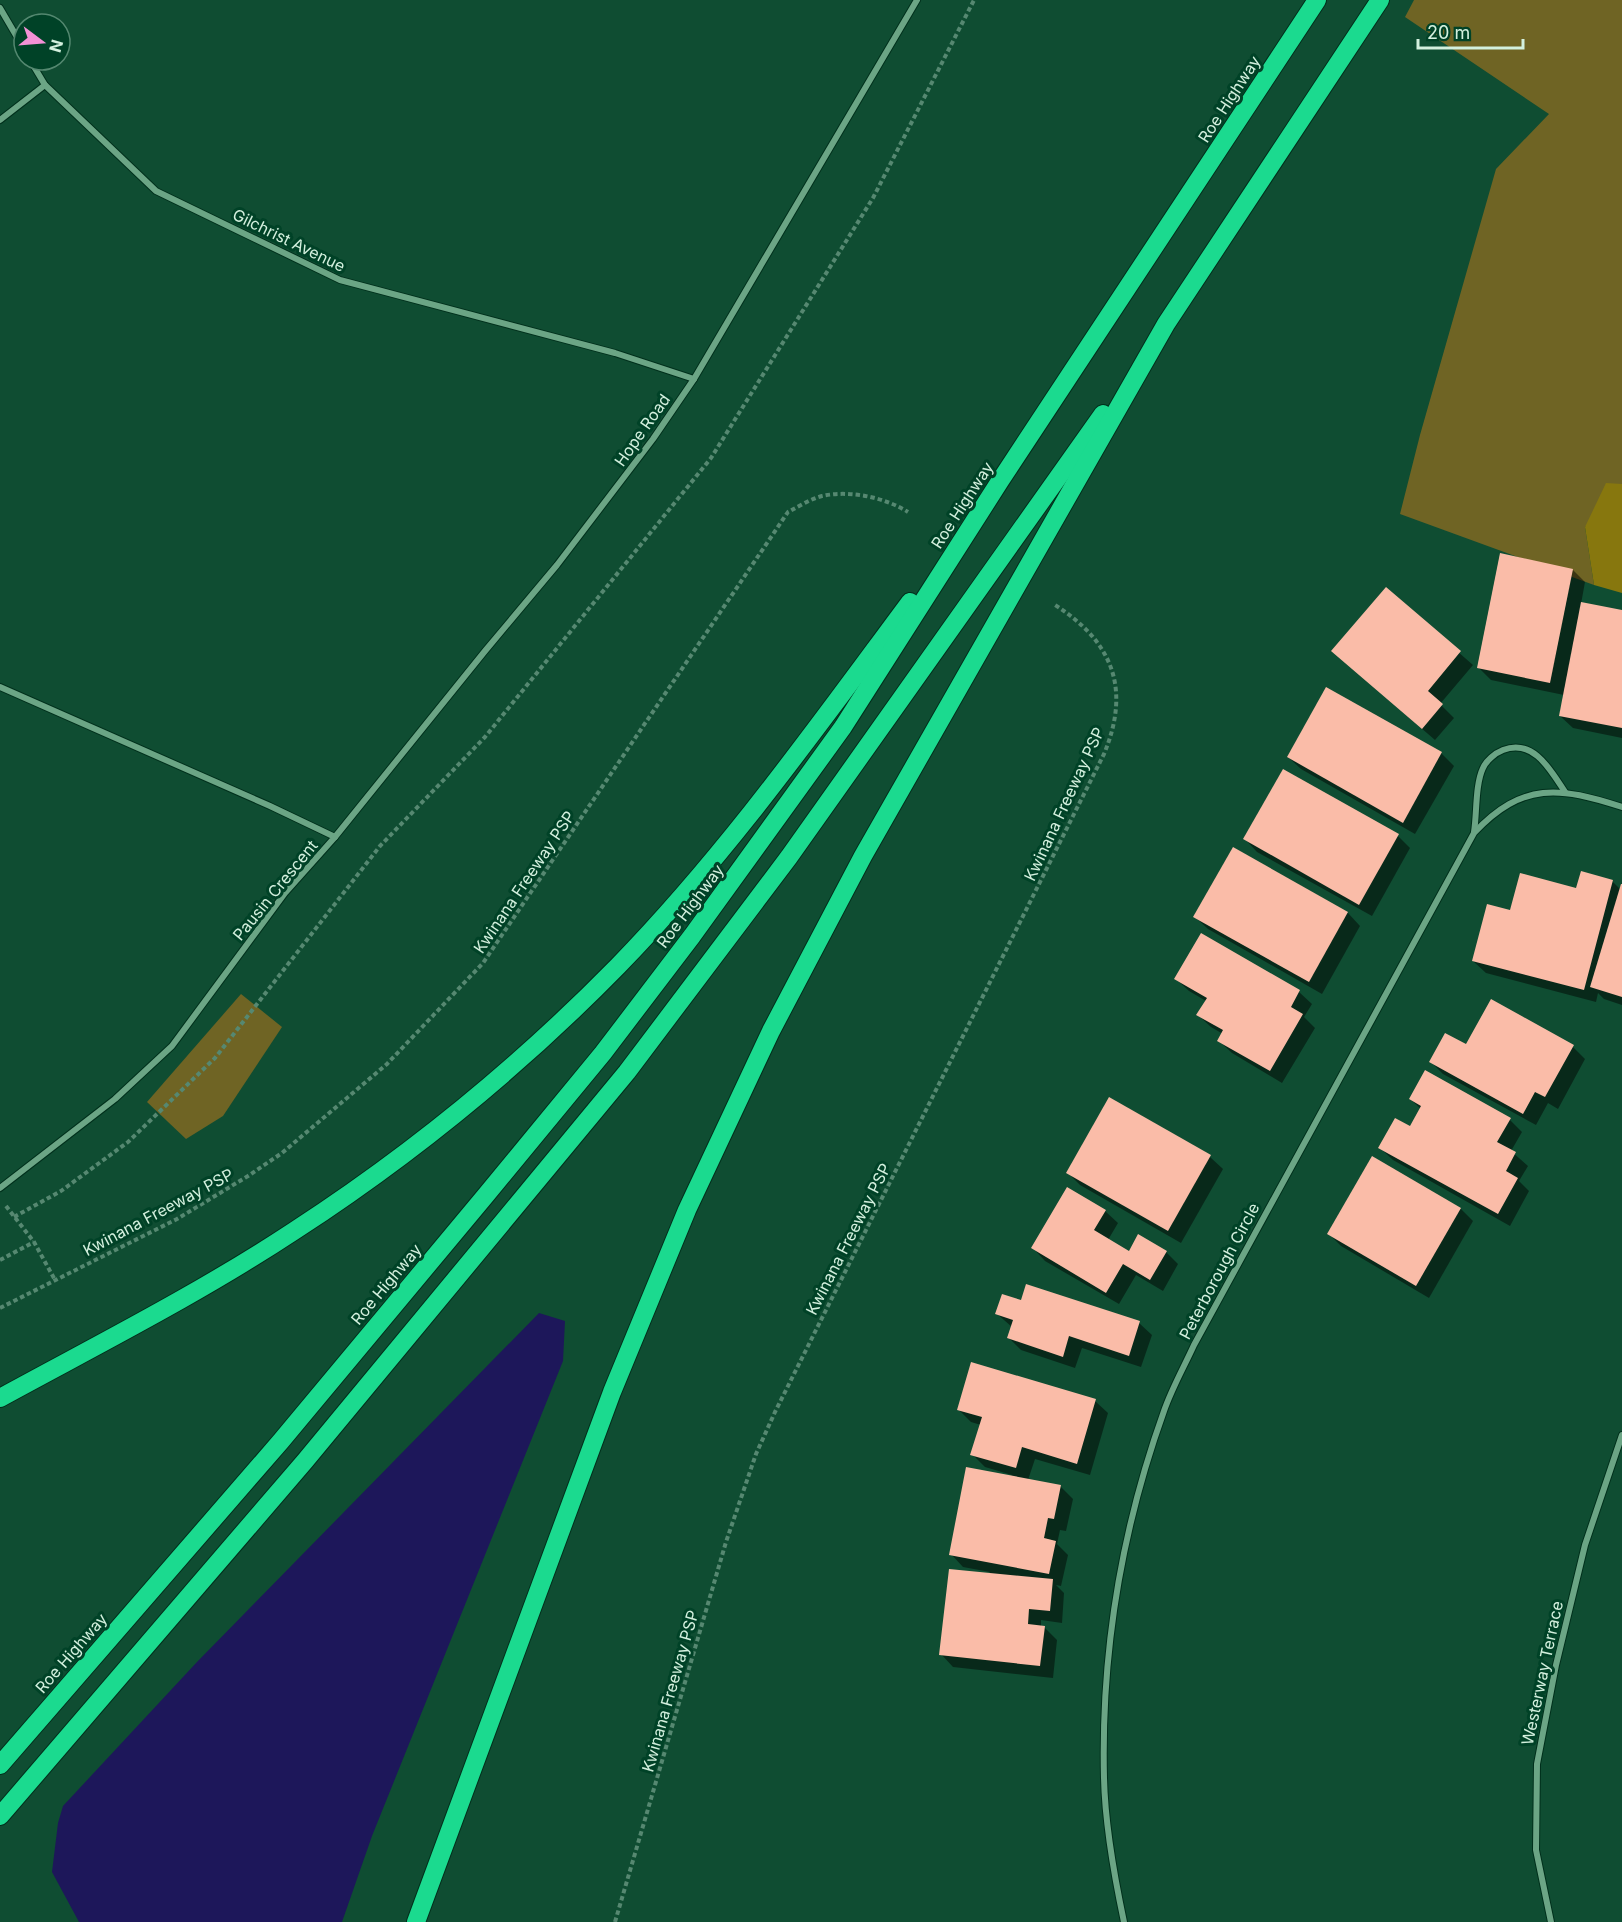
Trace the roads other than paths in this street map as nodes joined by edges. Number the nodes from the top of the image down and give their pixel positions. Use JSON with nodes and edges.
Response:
{"nodes":[{"id":1,"x":917,"y":0,"type":"edge"},
{"id":2,"x":1317,"y":0,"type":"edge"},
{"id":3,"x":1380,"y":0,"type":"edge"},
{"id":4,"x":0,"y":8,"type":"edge"},
{"id":5,"x":12,"y":28,"type":"edge"},
{"id":6,"x":37,"y":72,"type":"edge"},
{"id":7,"x":45,"y":85,"type":"junction"},
{"id":8,"x":0,"y":120,"type":"edge"},
{"id":9,"x":1166,"y":324,"type":"junction"},
{"id":10,"x":694,"y":379,"type":"junction"},
{"id":11,"x":1000,"y":481,"type":"junction"},
{"id":12,"x":0,"y":687,"type":"edge"},
{"id":13,"x":1565,"y":792,"type":"junction"},
{"id":14,"x":1622,"y":807,"type":"edge"},
{"id":15,"x":1474,"y":833,"type":"junction"},
{"id":16,"x":335,"y":837,"type":"junction"},
{"id":17,"x":0,"y":1188,"type":"edge"},
{"id":18,"x":0,"y":1398,"type":"edge"},
{"id":19,"x":1622,"y":1436,"type":"edge"},
{"id":20,"x":0,"y":1765,"type":"edge"},
{"id":21,"x":0,"y":1816,"type":"edge"},
{"id":22,"x":416,"y":1922,"type":"edge"},
{"id":23,"x":1124,"y":1922,"type":"edge"},
{"id":24,"x":1551,"y":1922,"type":"edge"}],
"edges":[{"from":1,"to":10,"type":"street","name":"Hope Road"},
{"from":2,"to":11,"type":"highway","name":"Roe Highway"},
{"from":3,"to":9,"type":"highway"},
{"from":4,"to":5,"type":"street"},
{"from":6,"to":7,"type":"street","name":"Gilchrist Avenue"},
{"from":7,"to":8,"type":"street"},
{"from":7,"to":10,"type":"street","name":"Gilchrist Avenue"},
{"from":9,"to":21,"type":"highway"},
{"from":9,"to":22,"type":"highway"},
{"from":10,"to":16,"type":"street","name":"Hope Road"},
{"from":11,"to":18,"type":"highway"},
{"from":11,"to":20,"type":"highway","name":"Roe Highway"},
{"from":12,"to":16,"type":"street","name":"Pausin Crescent"},
{"from":13,"to":14,"type":"street","name":"Peterborough Circle"},
{"from":13,"to":15,"type":"street","name":"Peterborough Circle"},
{"from":13,"to":15,"type":"street"},
{"from":15,"to":23,"type":"street","name":"Peterborough Circle"},
{"from":16,"to":17,"type":"street","name":"Pausin Crescent"},
{"from":19,"to":24,"type":"street","name":"Westerway Terrace"}]}
